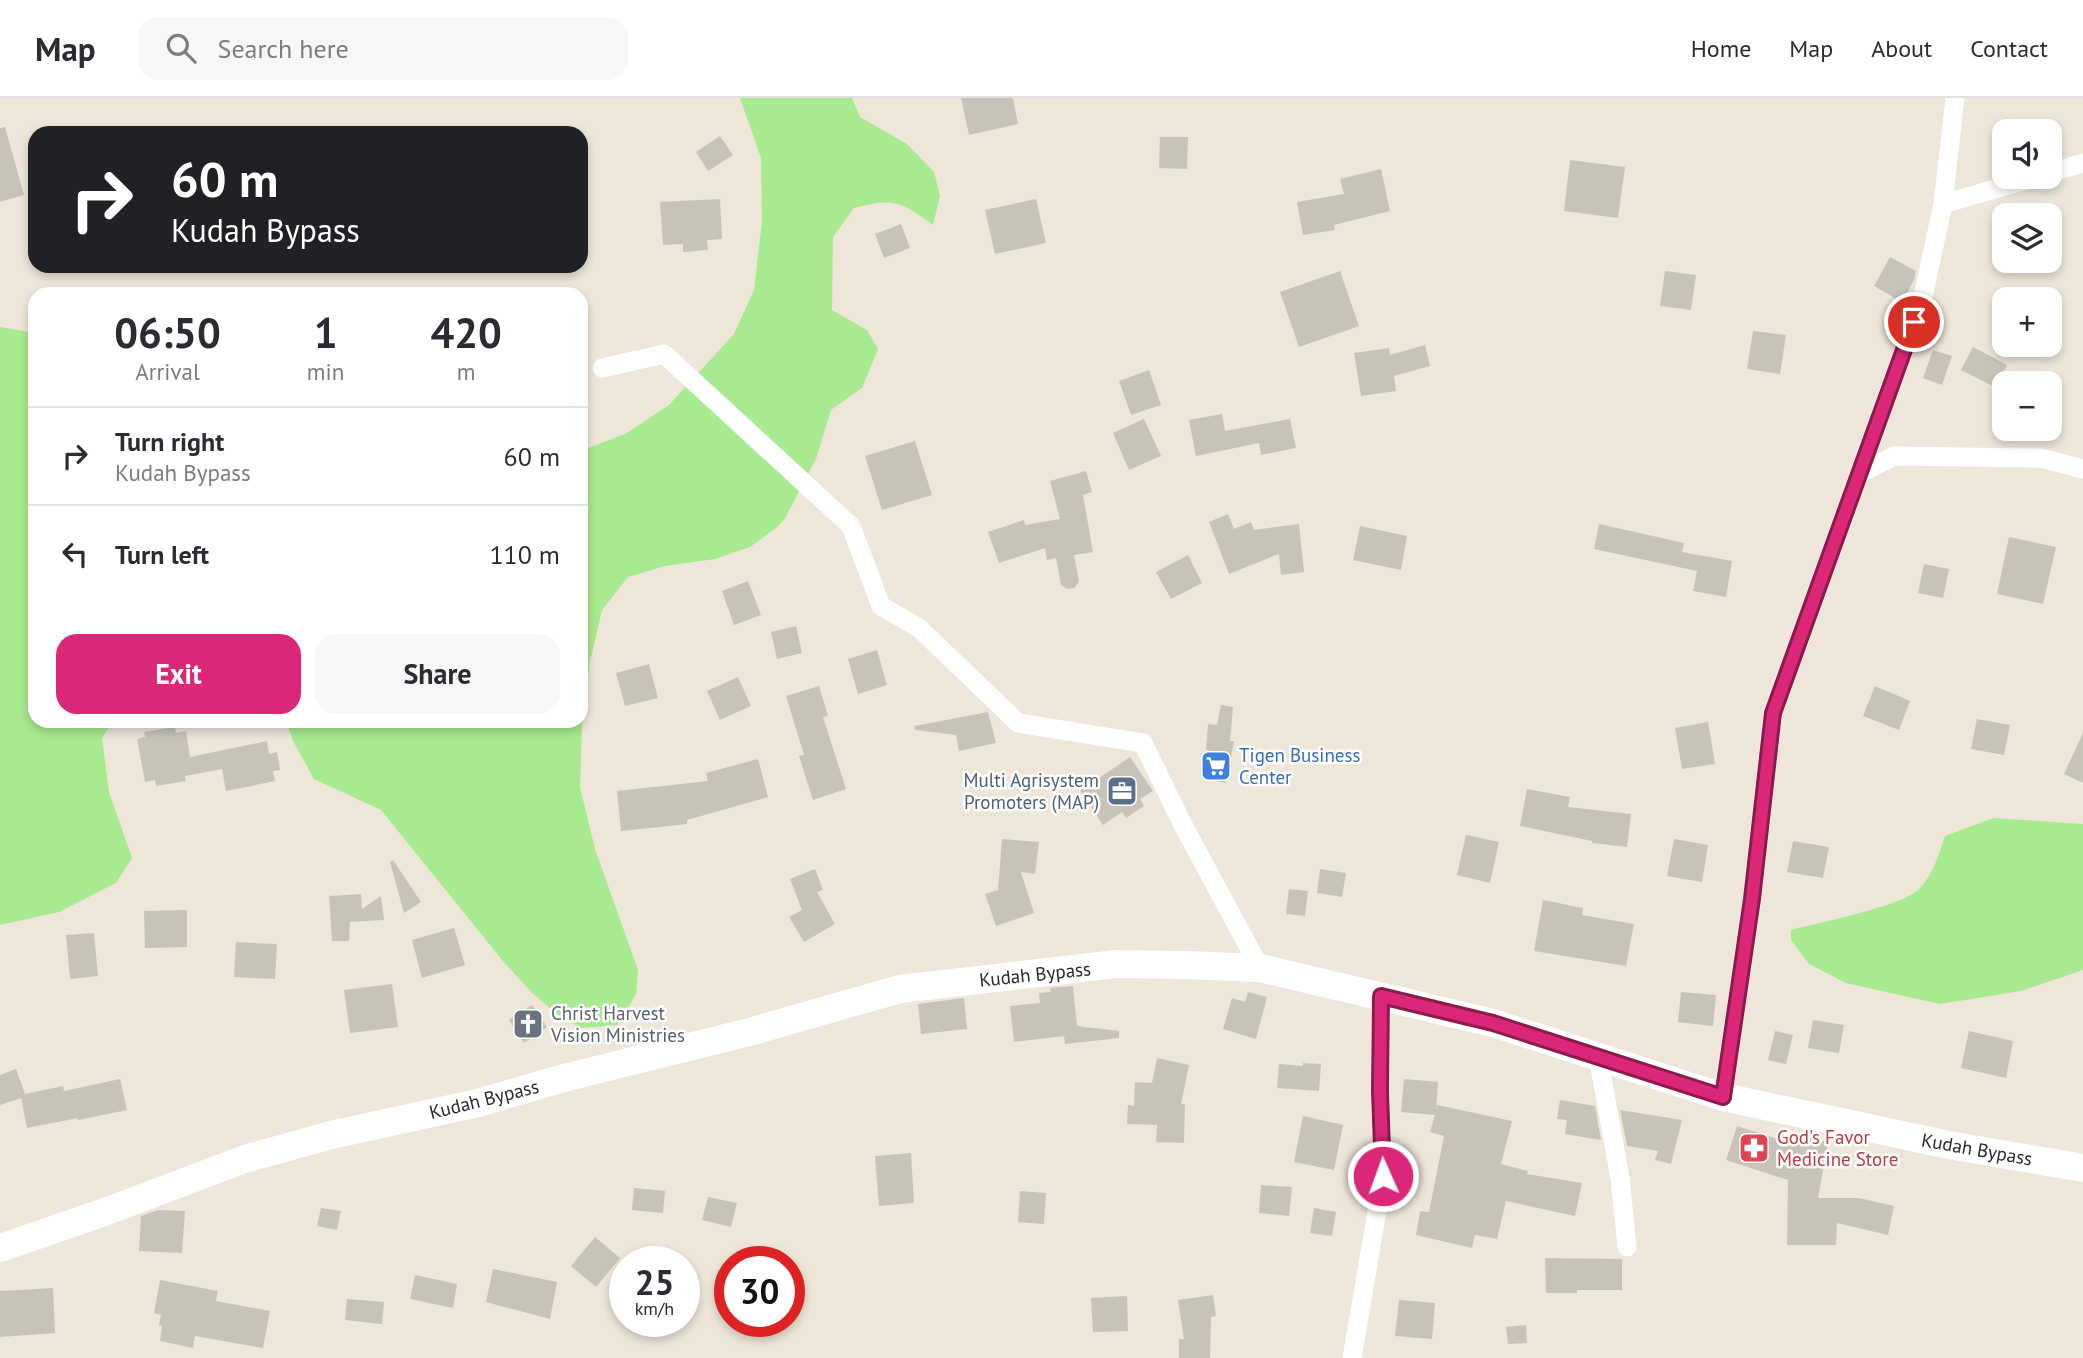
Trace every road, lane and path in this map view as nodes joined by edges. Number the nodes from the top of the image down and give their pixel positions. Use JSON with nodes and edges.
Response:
{"nodes":[{"id":1,"x":1955,"y":98,"type":"edge"},
{"id":2,"x":2083,"y":163,"type":"edge"},
{"id":3,"x":2062,"y":169,"type":"edge"},
{"id":4,"x":1995,"y":189,"type":"edge"},
{"id":5,"x":1943,"y":204,"type":"junction"},
{"id":6,"x":602,"y":368,"type":"dead end"},
{"id":7,"x":2083,"y":469,"type":"edge"},
{"id":8,"x":1861,"y":473,"type":"junction"},
{"id":9,"x":1260,"y":968,"type":"junction"},
{"id":10,"x":1381,"y":996,"type":"junction"},
{"id":11,"x":1598,"y":1056,"type":"junction"},
{"id":12,"x":1723,"y":1097,"type":"junction"},
{"id":13,"x":2083,"y":1168,"type":"edge"},
{"id":14,"x":1628,"y":1247,"type":"dead end"},
{"id":15,"x":0,"y":1248,"type":"edge"},
{"id":16,"x":1352,"y":1358,"type":"edge"}],
"edges":[{"from":1,"to":5,"type":"street"},
{"from":2,"to":3,"type":"street"},
{"from":4,"to":5,"type":"street"},
{"from":5,"to":8,"type":"street"},
{"from":6,"to":9,"type":"street"},
{"from":7,"to":8,"type":"street"},
{"from":8,"to":12,"type":"street"},
{"from":9,"to":10,"type":"street","name":"Kudah Bypass"},
{"from":9,"to":15,"type":"street","name":"Kudah Bypass"},
{"from":10,"to":11,"type":"street","name":"Kudah Bypass"},
{"from":10,"to":16,"type":"street"},
{"from":11,"to":12,"type":"street","name":"Kudah Bypass"},
{"from":11,"to":14,"type":"street"},
{"from":12,"to":13,"type":"street","name":"Kudah Bypass"}]}
